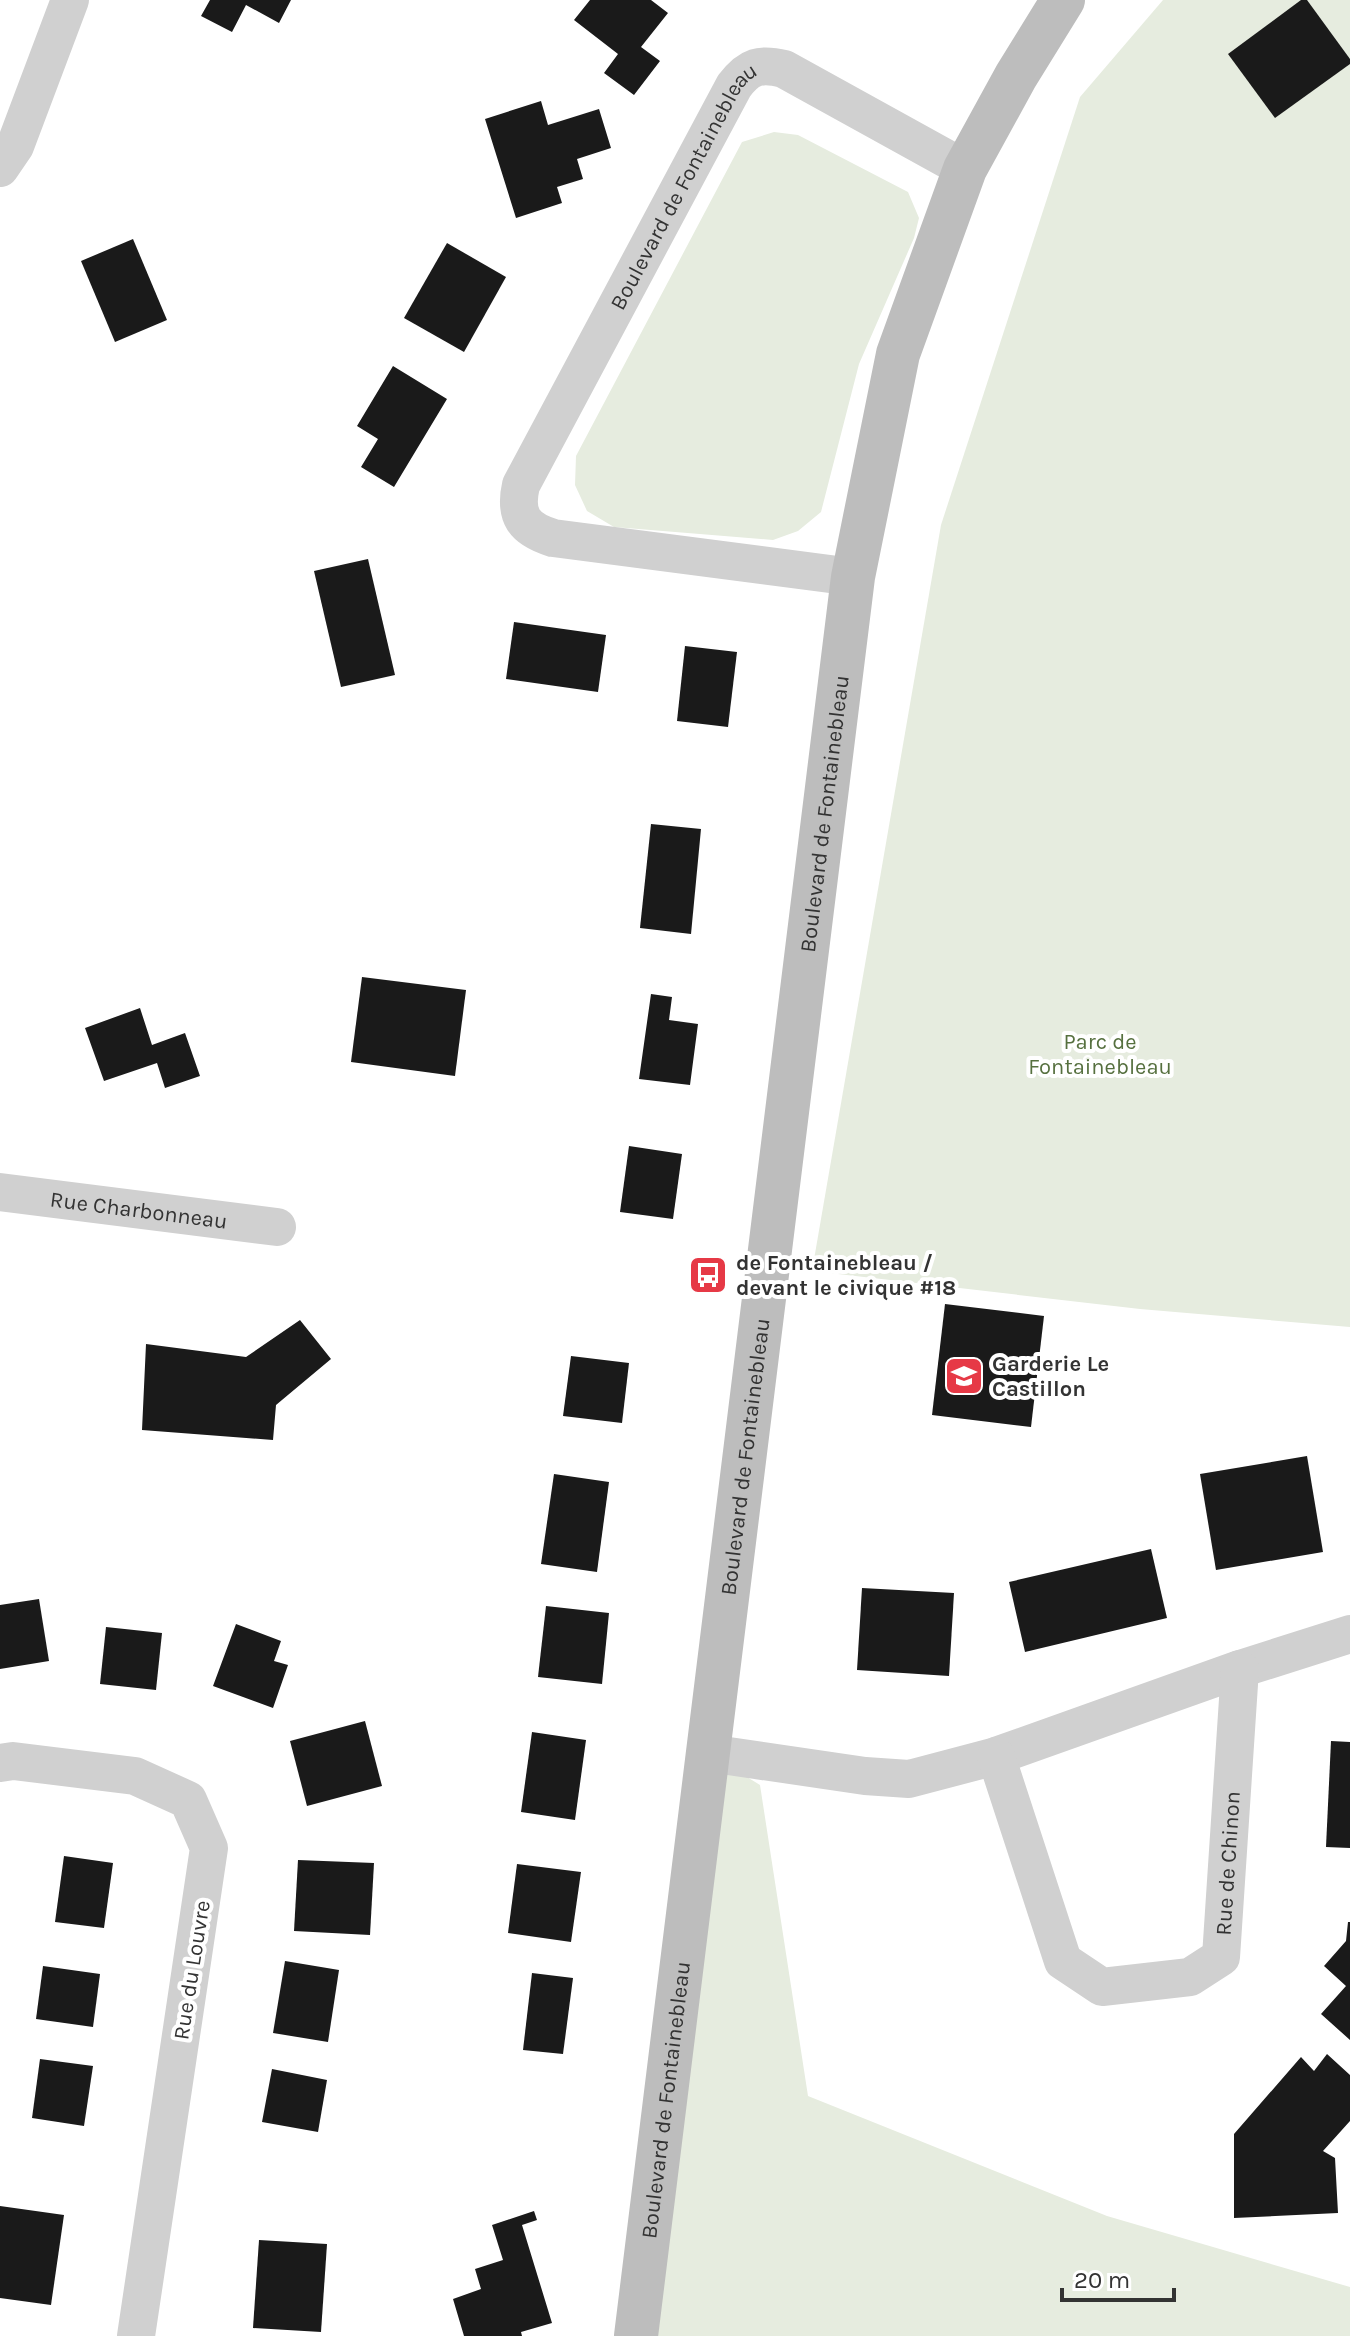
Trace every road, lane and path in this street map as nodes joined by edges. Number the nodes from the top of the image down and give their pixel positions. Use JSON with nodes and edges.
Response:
{"nodes":[{"id":1,"x":70,"y":0,"type":"edge"},
{"id":2,"x":1063,"y":0,"type":"edge"},
{"id":3,"x":0,"y":168,"type":"edge"},
{"id":4,"x":965,"y":169,"type":"junction"},
{"id":5,"x":853,"y":577,"type":"junction"},
{"id":6,"x":0,"y":1192,"type":"edge"},
{"id":7,"x":277,"y":1227,"type":"dead end"},
{"id":8,"x":1350,"y":1634,"type":"edge"},
{"id":9,"x":1240,"y":1669,"type":"junction"},
{"id":10,"x":708,"y":1753,"type":"junction"},
{"id":11,"x":996,"y":1756,"type":"junction"},
{"id":12,"x":0,"y":1763,"type":"edge"},
{"id":13,"x":136,"y":2336,"type":"edge"},
{"id":14,"x":636,"y":2336,"type":"edge"}],
"edges":[{"from":1,"to":3,"type":"street"},
{"from":2,"to":4,"type":"street","name":"Boulevard de Fontainebleau"},
{"from":4,"to":5,"type":"street","name":"Boulevard de Fontainebleau"},
{"from":4,"to":5,"type":"street","name":"Boulevard de Fontainebleau"},
{"from":5,"to":10,"type":"street","name":"Boulevard de Fontainebleau"},
{"from":6,"to":7,"type":"street","name":"Rue Charbonneau"},
{"from":8,"to":9,"type":"street"},
{"from":9,"to":11,"type":"street"},
{"from":9,"to":11,"type":"street","name":"Rue de Chinon"},
{"from":10,"to":11,"type":"street"},
{"from":10,"to":14,"type":"street","name":"Boulevard de Fontainebleau"},
{"from":12,"to":13,"type":"street","name":"Rue du Louvre"}]}
